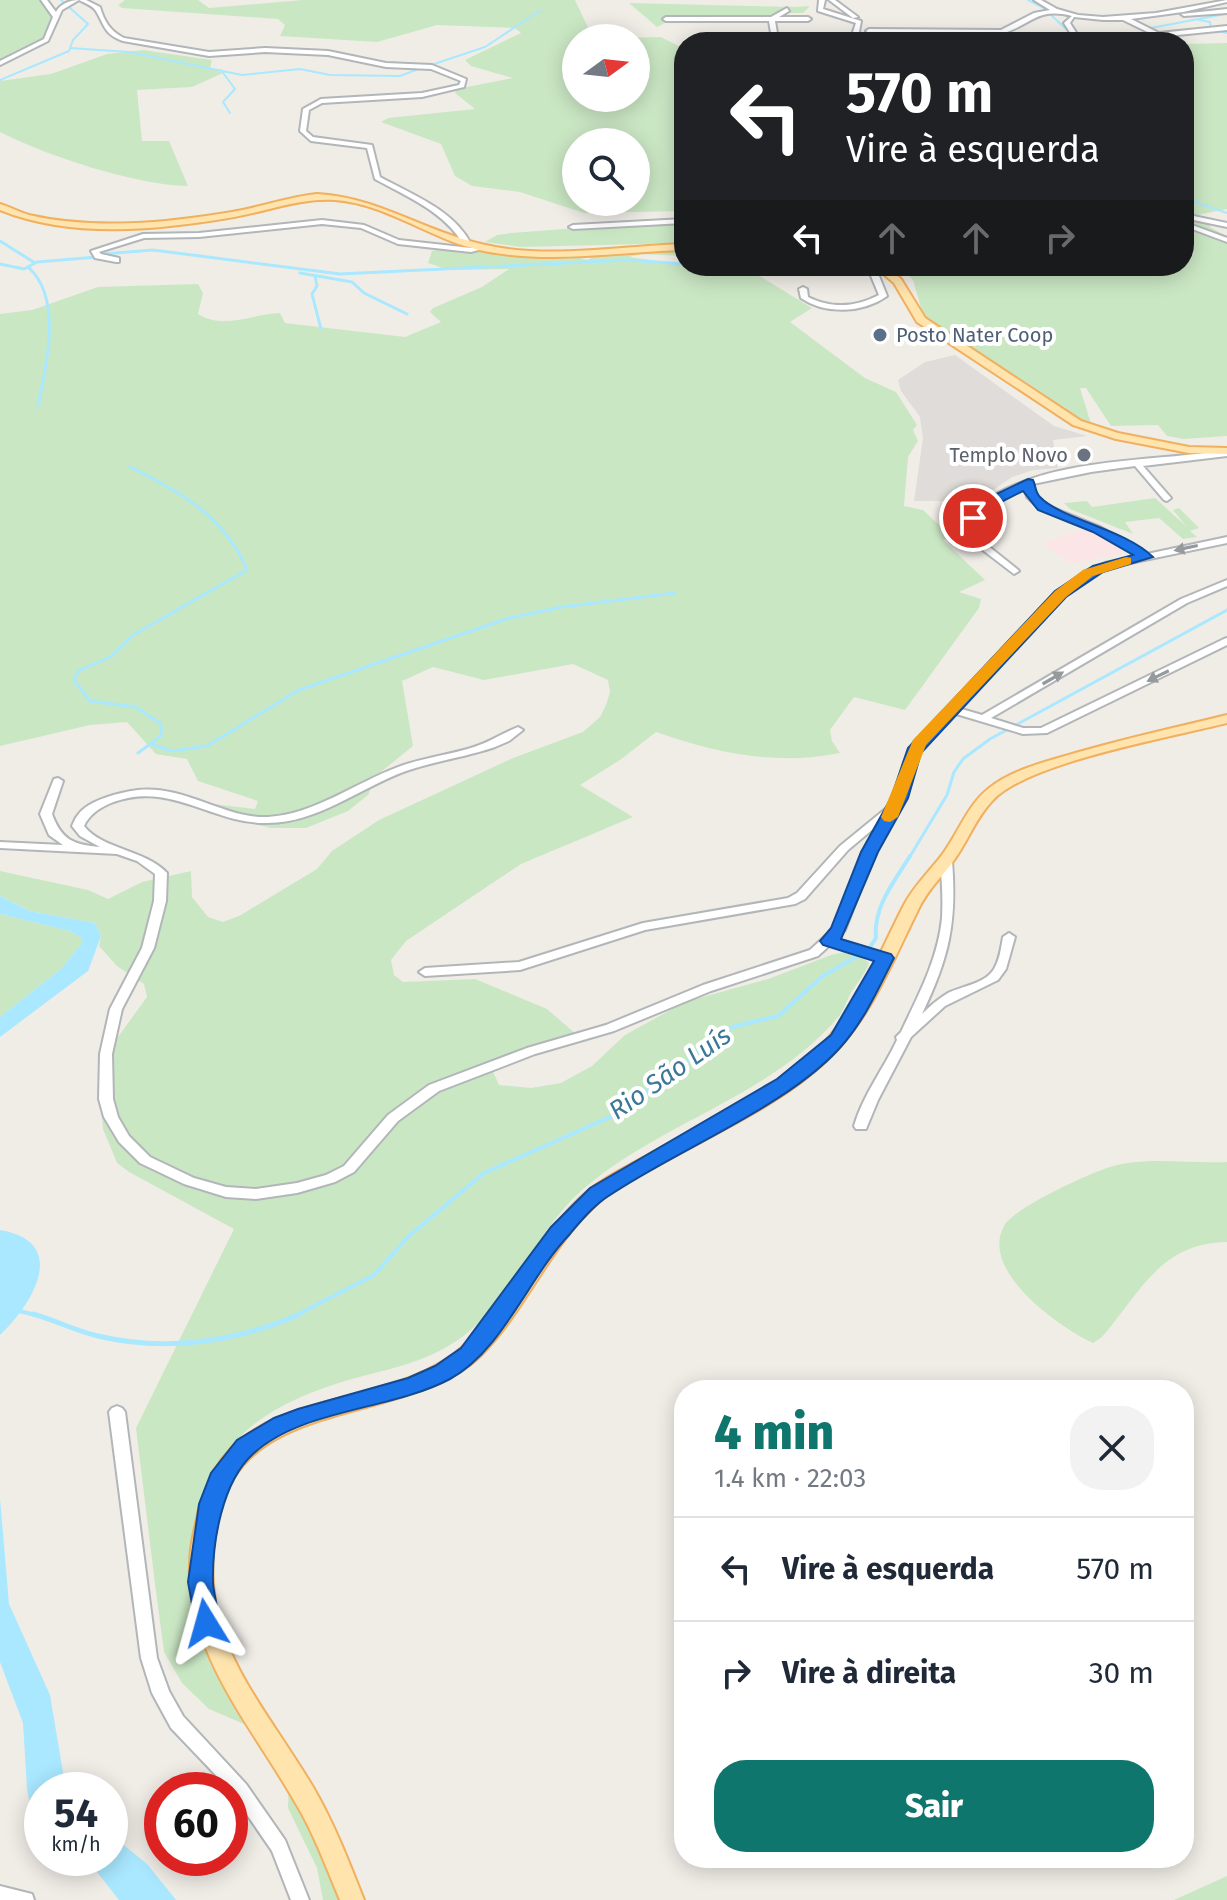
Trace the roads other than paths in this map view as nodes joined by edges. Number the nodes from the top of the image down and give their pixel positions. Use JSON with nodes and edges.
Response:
{"nodes":[{"id":1,"x":44,"y":0,"type":"edge"},
{"id":2,"x":79,"y":0,"type":"edge"},
{"id":3,"x":822,"y":0,"type":"edge"},
{"id":4,"x":832,"y":0,"type":"edge"},
{"id":5,"x":1037,"y":0,"type":"edge"},
{"id":6,"x":1227,"y":0,"type":"edge"},
{"id":7,"x":787,"y":10,"type":"dead end"},
{"id":8,"x":820,"y":10,"type":"junction"},
{"id":9,"x":1054,"y":11,"type":"junction"},
{"id":10,"x":1226,"y":12,"type":"edge"},
{"id":11,"x":1161,"y":13,"type":"junction"},
{"id":12,"x":56,"y":17,"type":"junction"},
{"id":13,"x":1072,"y":18,"type":"junction"},
{"id":14,"x":1124,"y":18,"type":"junction"},
{"id":15,"x":666,"y":19,"type":"dead end"},
{"id":16,"x":772,"y":19,"type":"junction"},
{"id":17,"x":1227,"y":28,"type":"edge"},
{"id":18,"x":869,"y":31,"type":"joint"},
{"id":19,"x":774,"y":32,"type":"edge"},
{"id":20,"x":856,"y":32,"type":"edge"},
{"id":21,"x":895,"y":32,"type":"edge"},
{"id":22,"x":1001,"y":32,"type":"edge"},
{"id":23,"x":1073,"y":32,"type":"edge"},
{"id":24,"x":1152,"y":32,"type":"edge"},
{"id":25,"x":1188,"y":32,"type":"edge"},
{"id":26,"x":0,"y":63,"type":"edge"},
{"id":27,"x":0,"y":207,"type":"edge"},
{"id":28,"x":1194,"y":218,"type":"edge"},
{"id":29,"x":674,"y":222,"type":"edge"},
{"id":30,"x":1227,"y":225,"type":"edge"},
{"id":31,"x":573,"y":227,"type":"dead end"},
{"id":32,"x":1194,"y":228,"type":"edge"},
{"id":33,"x":1227,"y":240,"type":"edge"},
{"id":34,"x":467,"y":244,"type":"junction"},
{"id":35,"x":674,"y":247,"type":"edge"},
{"id":36,"x":482,"y":248,"type":"junction"},
{"id":37,"x":116,"y":260,"type":"dead end"},
{"id":38,"x":875,"y":276,"type":"edge"},
{"id":39,"x":891,"y":276,"type":"edge"},
{"id":40,"x":803,"y":289,"type":"dead end"},
{"id":41,"x":1227,"y":452,"type":"edge"},
{"id":42,"x":1139,"y":466,"type":"junction"},
{"id":43,"x":1028,"y":483,"type":"junction"},
{"id":44,"x":1167,"y":498,"type":"dead end"},
{"id":45,"x":1227,"y":540,"type":"edge"},
{"id":46,"x":1146,"y":557,"type":"junction"},
{"id":47,"x":1014,"y":571,"type":"dead end"},
{"id":48,"x":1227,"y":583,"type":"edge"},
{"id":49,"x":1227,"y":641,"type":"edge"},
{"id":50,"x":954,"y":710,"type":"junction"},
{"id":51,"x":986,"y":717,"type":"junction"},
{"id":52,"x":1227,"y":719,"type":"edge"},
{"id":53,"x":518,"y":730,"type":"dead end"},
{"id":54,"x":58,"y":781,"type":"dead end"},
{"id":55,"x":898,"y":801,"type":"junction"},
{"id":56,"x":0,"y":845,"type":"edge"},
{"id":57,"x":126,"y":851,"type":"junction"},
{"id":58,"x":84,"y":852,"type":"junction"},
{"id":59,"x":943,"y":865,"type":"junction"},
{"id":60,"x":1009,"y":937,"type":"dead end"},
{"id":61,"x":829,"y":941,"type":"junction"},
{"id":62,"x":879,"y":957,"type":"junction"},
{"id":63,"x":425,"y":972,"type":"dead end"},
{"id":64,"x":902,"y":1037,"type":"junction"},
{"id":65,"x":861,"y":1126,"type":"dead end"},
{"id":66,"x":117,"y":1412,"type":"dead end"},
{"id":67,"x":0,"y":1895,"type":"edge"},
{"id":68,"x":25,"y":1900,"type":"edge"},
{"id":69,"x":300,"y":1900,"type":"edge"},
{"id":70,"x":352,"y":1900,"type":"edge"}],
"edges":[{"from":1,"to":12,"type":"street"},
{"from":2,"to":12,"type":"street"},
{"from":2,"to":34,"type":"street"},
{"from":3,"to":8,"type":"street"},
{"from":4,"to":18,"type":"street"},
{"from":5,"to":9,"type":"street"},
{"from":6,"to":11,"type":"street"},
{"from":7,"to":16,"type":"street"},
{"from":8,"to":16,"type":"street"},
{"from":8,"to":20,"type":"street"},
{"from":9,"to":13,"type":"street"},
{"from":9,"to":22,"type":"street"},
{"from":10,"to":11,"type":"street"},
{"from":11,"to":14,"type":"street"},
{"from":12,"to":26,"type":"street"},
{"from":13,"to":14,"type":"street"},
{"from":13,"to":23,"type":"street"},
{"from":14,"to":24,"type":"street"},
{"from":15,"to":16,"type":"street"},
{"from":16,"to":19,"type":"street"},
{"from":17,"to":25,"type":"street"},
{"from":18,"to":21,"type":"street"},
{"from":27,"to":34,"type":"main road"},
{"from":28,"to":30,"type":"street"},
{"from":29,"to":31,"type":"street"},
{"from":32,"to":33,"type":"street"},
{"from":34,"to":36,"type":"main road"},
{"from":35,"to":36,"type":"main road"},
{"from":36,"to":37,"type":"street"},
{"from":38,"to":40,"type":"street"},
{"from":39,"to":41,"type":"main road"},
{"from":41,"to":42,"type":"street"},
{"from":42,"to":43,"type":"street"},
{"from":42,"to":44,"type":"street"},
{"from":43,"to":46,"type":"street"},
{"from":43,"to":47,"type":"street"},
{"from":45,"to":46,"type":"street","one_way":true},
{"from":46,"to":50,"type":"street"},
{"from":51,"to":48,"type":"street","one_way":true},
{"from":49,"to":51,"type":"street","one_way":true},
{"from":50,"to":51,"type":"street"},
{"from":50,"to":55,"type":"street"},
{"from":52,"to":59,"type":"main road"},
{"from":53,"to":57,"type":"street"},
{"from":54,"to":58,"type":"street"},
{"from":55,"to":61,"type":"street"},
{"from":55,"to":63,"type":"street"},
{"from":56,"to":58,"type":"street"},
{"from":57,"to":58,"type":"street"},
{"from":57,"to":61,"type":"street"},
{"from":59,"to":62,"type":"main road"},
{"from":59,"to":64,"type":"street"},
{"from":60,"to":64,"type":"street"},
{"from":61,"to":62,"type":"street"},
{"from":62,"to":70,"type":"main road"},
{"from":64,"to":65,"type":"street"},
{"from":66,"to":69,"type":"street"},
{"from":67,"to":68,"type":"street"}]}
